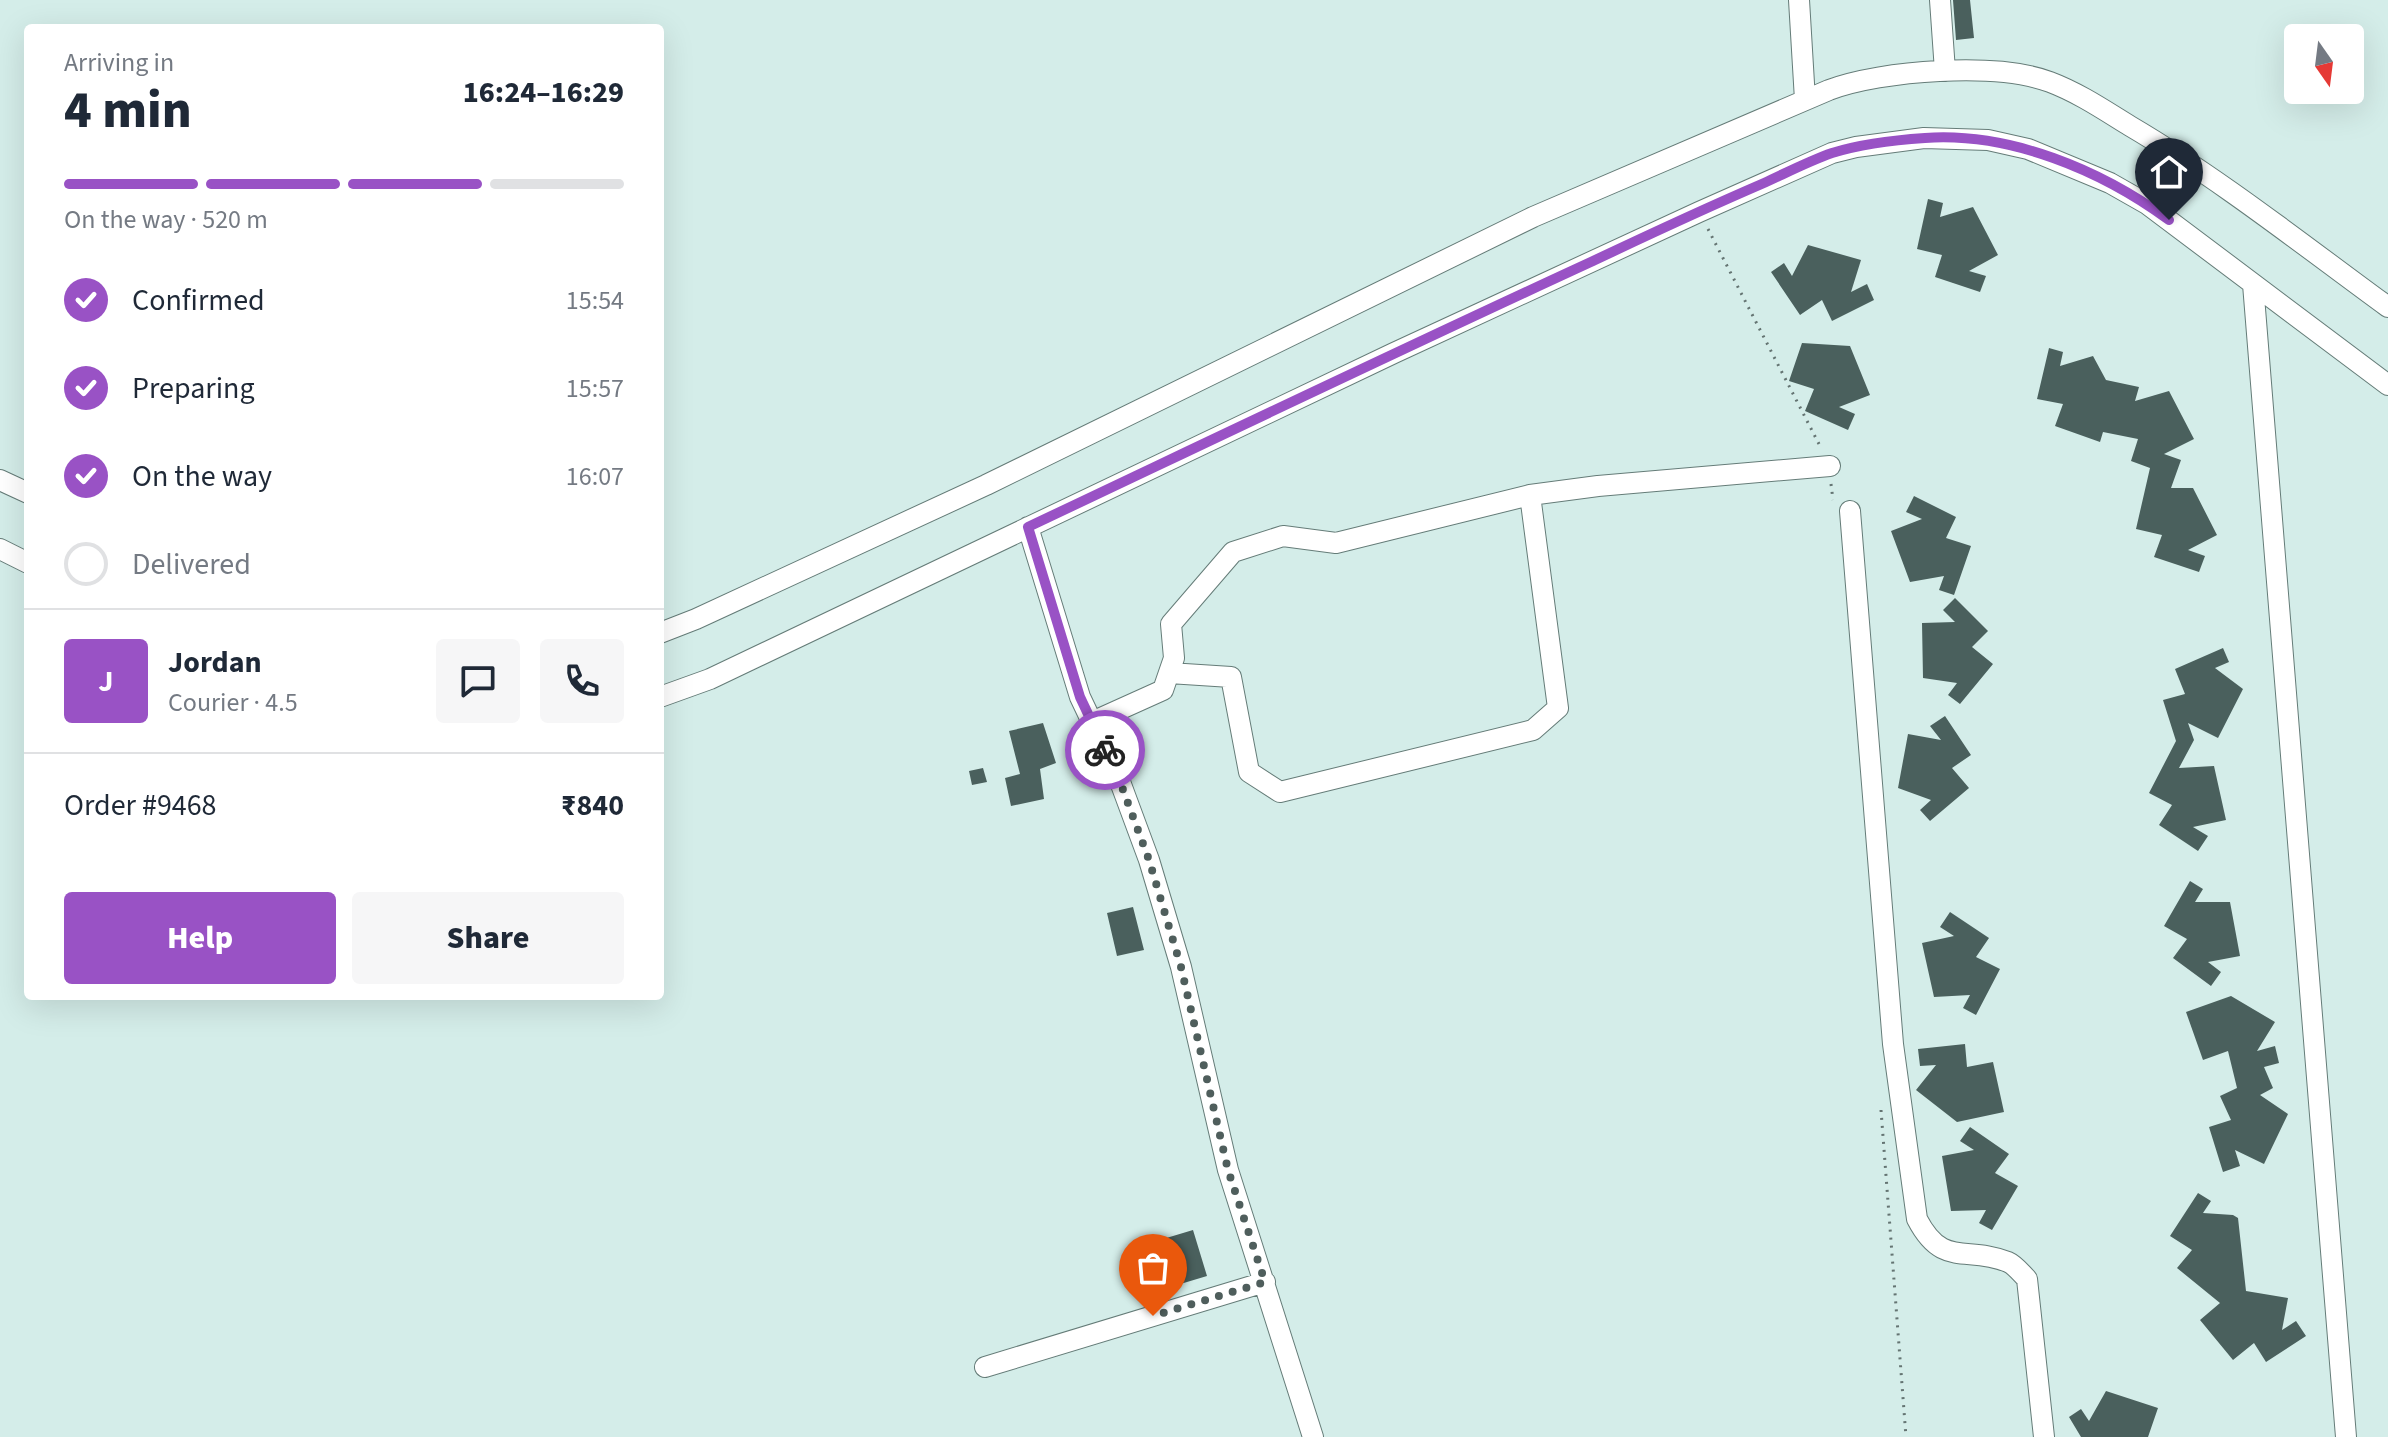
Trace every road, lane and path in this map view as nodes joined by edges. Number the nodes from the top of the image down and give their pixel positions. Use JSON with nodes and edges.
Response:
{"nodes":[{"id":1,"x":1799,"y":0,"type":"edge"},
{"id":2,"x":1940,"y":0,"type":"edge"},
{"id":3,"x":1945,"y":71,"type":"junction"},
{"id":4,"x":1805,"y":100,"type":"junction"},
{"id":5,"x":1699,"y":212,"type":"junction"},
{"id":6,"x":2253,"y":284,"type":"junction"},
{"id":7,"x":2388,"y":307,"type":"edge"},
{"id":8,"x":2388,"y":385,"type":"edge"},
{"id":9,"x":1830,"y":466,"type":"junction"},
{"id":10,"x":0,"y":480,"type":"edge"},
{"id":11,"x":24,"y":491,"type":"edge"},
{"id":12,"x":1530,"y":495,"type":"junction"},
{"id":13,"x":1842,"y":512,"type":"joint"},
{"id":14,"x":1028,"y":527,"type":"junction"},
{"id":15,"x":0,"y":549,"type":"edge"},
{"id":16,"x":24,"y":561,"type":"edge"},
{"id":17,"x":664,"y":631,"type":"edge"},
{"id":18,"x":1169,"y":673,"type":"junction"},
{"id":19,"x":664,"y":696,"type":"edge"},
{"id":20,"x":1092,"y":722,"type":"junction"},
{"id":21,"x":1880,"y":1104,"type":"dead end"},
{"id":22,"x":1265,"y":1282,"type":"junction"},
{"id":23,"x":985,"y":1367,"type":"dead end"},
{"id":24,"x":1313,"y":1437,"type":"edge"},
{"id":25,"x":1906,"y":1437,"type":"edge"},
{"id":26,"x":2044,"y":1437,"type":"edge"},
{"id":27,"x":2346,"y":1437,"type":"edge"}],
"edges":[{"from":1,"to":4,"type":"street"},
{"from":2,"to":3,"type":"street"},
{"from":3,"to":4,"type":"street"},
{"from":3,"to":7,"type":"street"},
{"from":4,"to":17,"type":"street"},
{"from":5,"to":6,"type":"street"},
{"from":5,"to":9,"type":"path"},
{"from":5,"to":14,"type":"street"},
{"from":6,"to":8,"type":"street"},
{"from":6,"to":27,"type":"street"},
{"from":9,"to":12,"type":"street"},
{"from":9,"to":13,"type":"path"},
{"from":10,"to":11,"type":"street"},
{"from":12,"to":18,"type":"street"},
{"from":12,"to":18,"type":"street"},
{"from":13,"to":26,"type":"street"},
{"from":14,"to":19,"type":"street"},
{"from":14,"to":20,"type":"street"},
{"from":15,"to":16,"type":"street"},
{"from":18,"to":20,"type":"street"},
{"from":20,"to":22,"type":"street"},
{"from":21,"to":25,"type":"path"},
{"from":22,"to":23,"type":"street"},
{"from":22,"to":24,"type":"street"}]}
